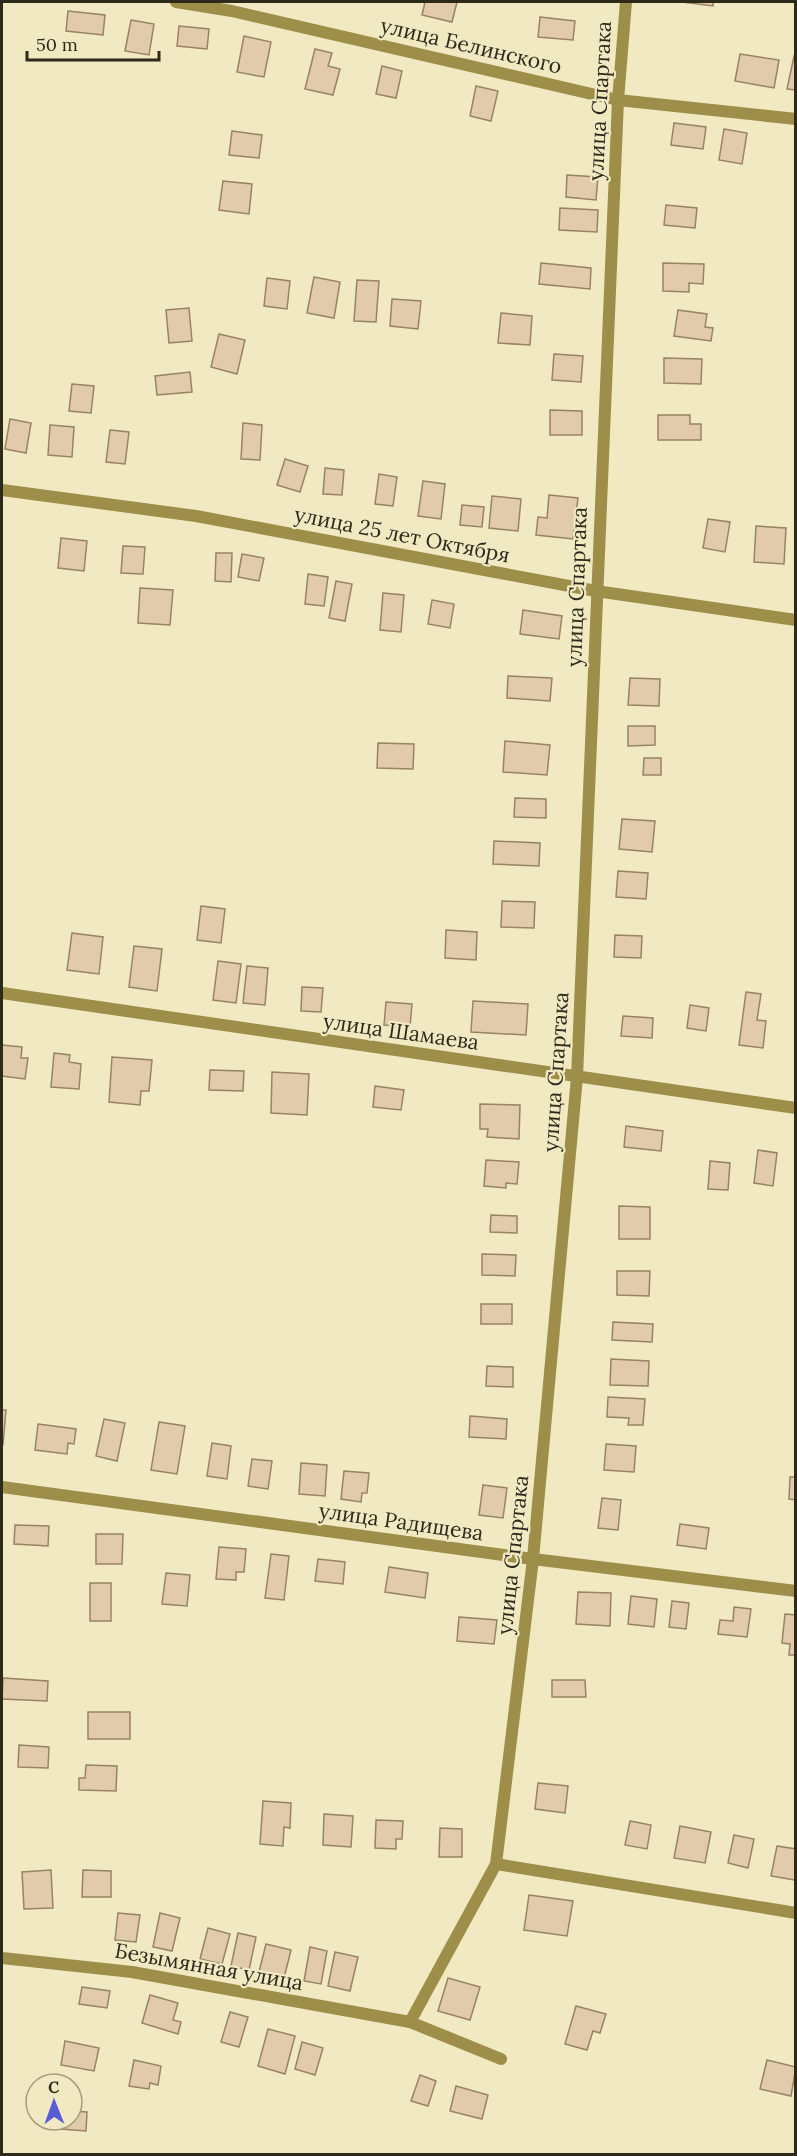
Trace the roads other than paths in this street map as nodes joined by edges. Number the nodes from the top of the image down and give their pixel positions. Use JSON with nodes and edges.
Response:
{"nodes":[{"id":1,"x":176,"y":2,"type":"edge"},
{"id":2,"x":626,"y":2,"type":"edge"},
{"id":3,"x":618,"y":100,"type":"junction"},
{"id":4,"x":795,"y":119,"type":"edge"},
{"id":5,"x":2,"y":490,"type":"edge"},
{"id":6,"x":596,"y":591,"type":"junction"},
{"id":7,"x":795,"y":620,"type":"edge"},
{"id":8,"x":2,"y":993,"type":"edge"},
{"id":9,"x":577,"y":1077,"type":"junction"},
{"id":10,"x":795,"y":1108,"type":"edge"},
{"id":11,"x":2,"y":1486,"type":"edge"},
{"id":12,"x":533,"y":1559,"type":"junction"},
{"id":13,"x":795,"y":1591,"type":"edge"},
{"id":14,"x":496,"y":1864,"type":"junction"},
{"id":15,"x":795,"y":1913,"type":"edge"},
{"id":16,"x":2,"y":1958,"type":"edge"},
{"id":17,"x":410,"y":2022,"type":"junction"},
{"id":18,"x":501,"y":2058,"type":"dead end"}],
"edges":[{"from":1,"to":3,"type":"street","name":"улица Белинского"},
{"from":2,"to":3,"type":"street","name":"улица Спартака"},
{"from":3,"to":4,"type":"street","name":"улица Белинского"},
{"from":3,"to":6,"type":"street","name":"улица Спартака"},
{"from":5,"to":6,"type":"street","name":"улица 25 лет Октября"},
{"from":6,"to":7,"type":"street","name":"улица 25 лет Октября"},
{"from":6,"to":9,"type":"street","name":"улица Спартака"},
{"from":8,"to":9,"type":"street","name":"улица Шамаева"},
{"from":9,"to":10,"type":"street","name":"улица Шамаева"},
{"from":9,"to":12,"type":"street","name":"улица Спартака"},
{"from":11,"to":12,"type":"street","name":"улица Радищева"},
{"from":12,"to":13,"type":"street","name":"улица Радищева"},
{"from":12,"to":14,"type":"street","name":"улица Спартака"},
{"from":14,"to":15,"type":"street"},
{"from":14,"to":17,"type":"street","name":"улица Спартака"},
{"from":16,"to":17,"type":"street","name":"Безымянная улица"},
{"from":17,"to":18,"type":"street"}]}
